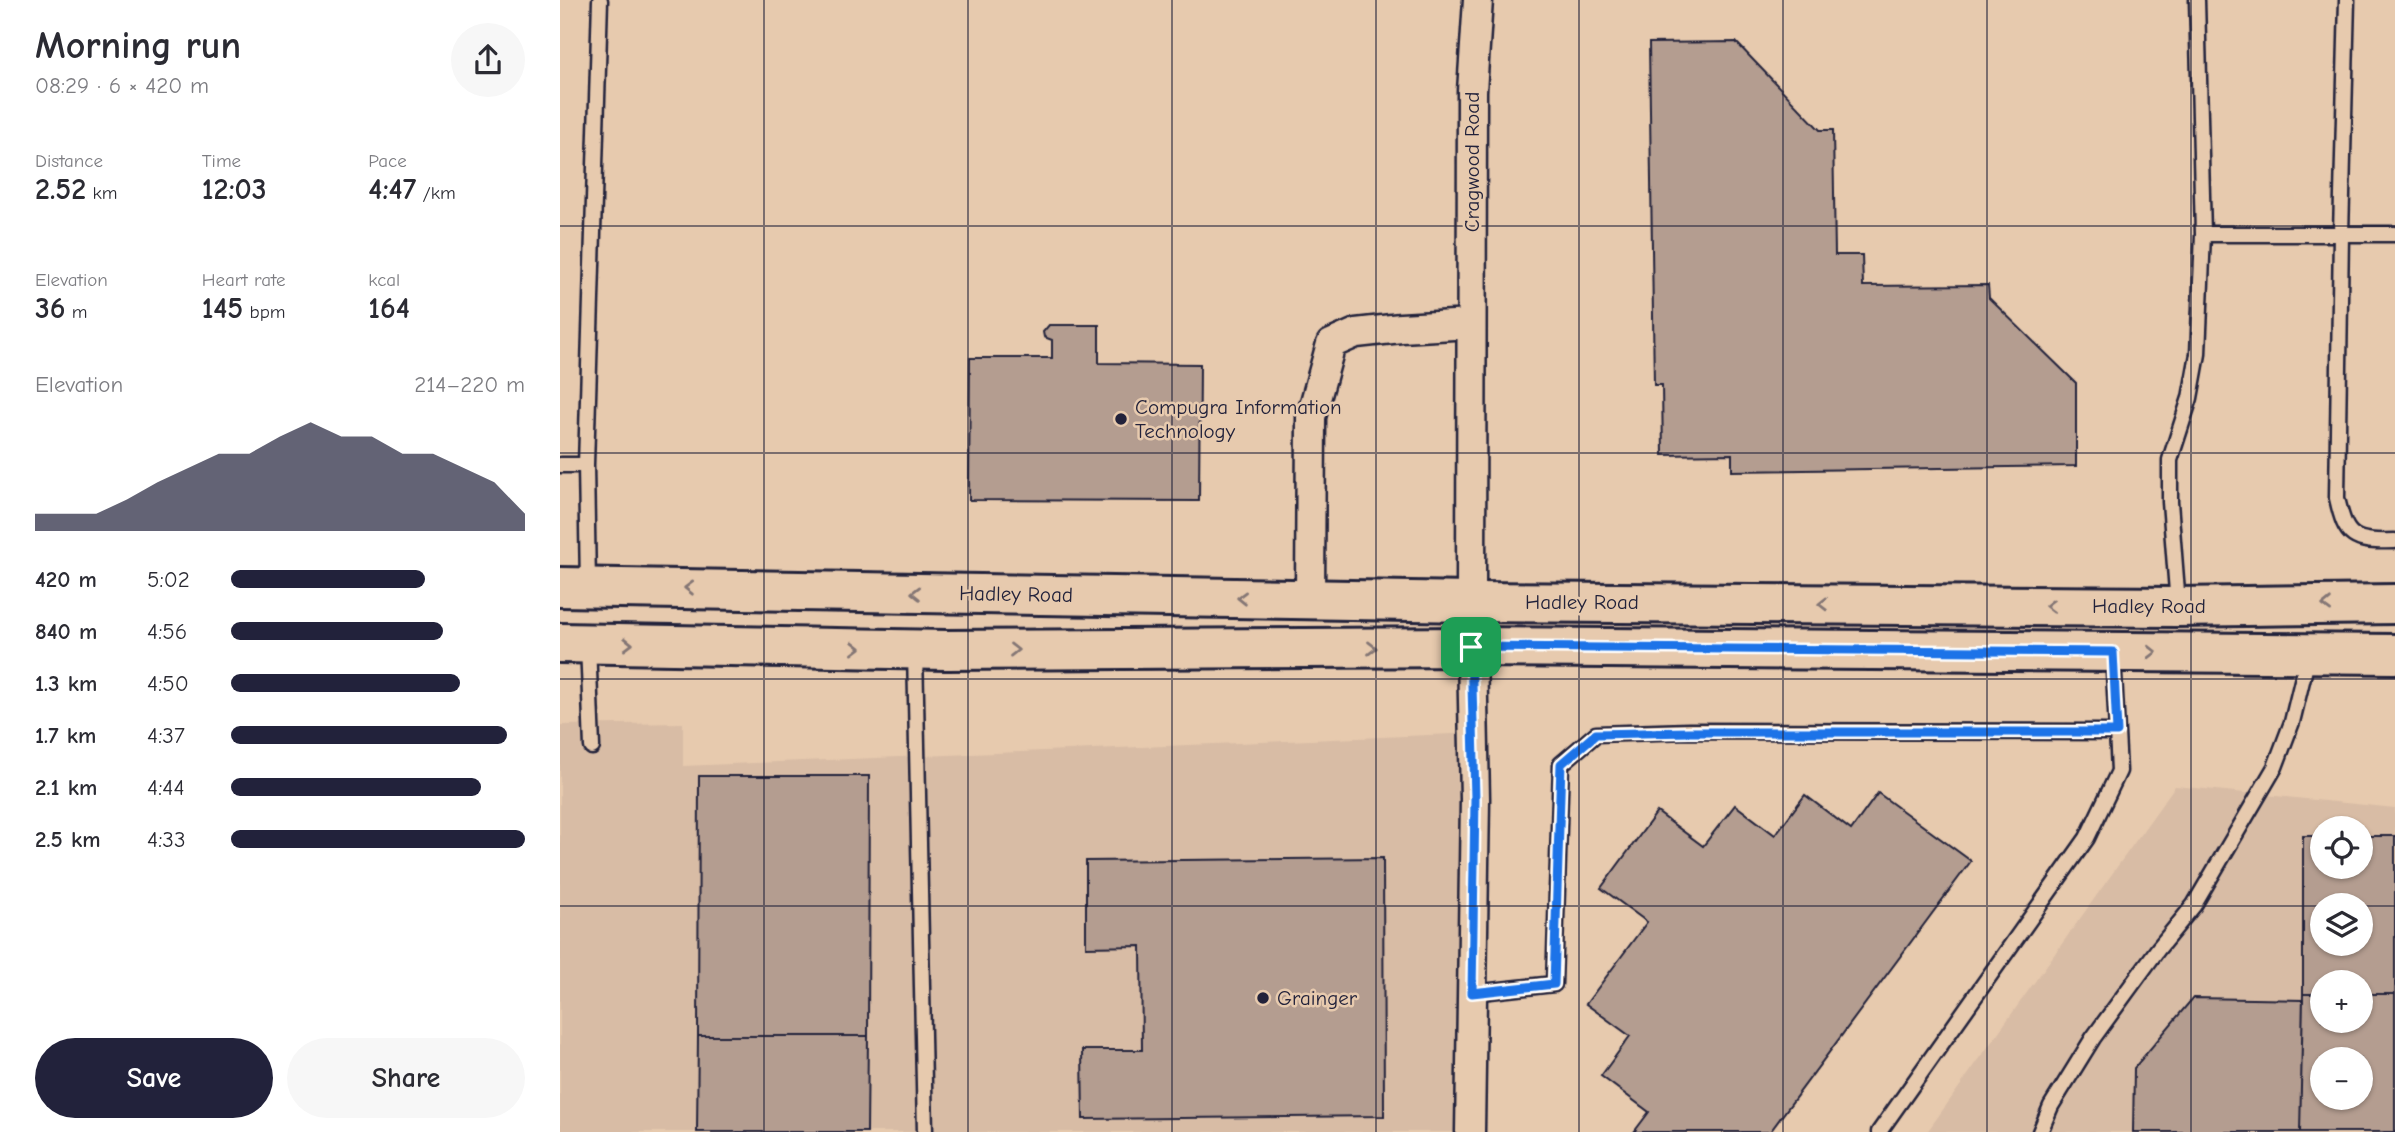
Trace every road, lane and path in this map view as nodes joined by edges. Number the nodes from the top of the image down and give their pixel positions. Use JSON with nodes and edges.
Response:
{"nodes":[{"id":1,"x":600,"y":0,"type":"edge"},
{"id":2,"x":1478,"y":0,"type":"edge"},
{"id":3,"x":2197,"y":0,"type":"edge"},
{"id":4,"x":2347,"y":0,"type":"edge"},
{"id":5,"x":2203,"y":234,"type":"junction"},
{"id":6,"x":2341,"y":234,"type":"junction"},
{"id":7,"x":2395,"y":234,"type":"edge"},
{"id":8,"x":1471,"y":324,"type":"junction"},
{"id":9,"x":560,"y":465,"type":"edge"},
{"id":10,"x":586,"y":465,"type":"junction"},
{"id":11,"x":2395,"y":541,"type":"edge"},
{"id":12,"x":574,"y":587,"type":"edge"},
{"id":13,"x":1310,"y":599,"type":"junction"},
{"id":14,"x":1471,"y":602,"type":"junction"},
{"id":15,"x":2395,"y":604,"type":"edge"},
{"id":16,"x":2178,"y":607,"type":"junction"},
{"id":17,"x":574,"y":643,"type":"edge"},
{"id":18,"x":1471,"y":647,"type":"junction"},
{"id":19,"x":915,"y":649,"type":"junction"},
{"id":20,"x":2113,"y":652,"type":"junction"},
{"id":21,"x":2308,"y":653,"type":"junction"},
{"id":22,"x":2395,"y":654,"type":"edge"},
{"id":23,"x":2117,"y":732,"type":"junction"},
{"id":24,"x":592,"y":747,"type":"dead end"},
{"id":25,"x":1472,"y":993,"type":"junction"},
{"id":26,"x":925,"y":1132,"type":"edge"},
{"id":27,"x":1470,"y":1132,"type":"edge"},
{"id":28,"x":1879,"y":1132,"type":"edge"},
{"id":29,"x":2040,"y":1132,"type":"edge"}],
"edges":[{"from":1,"to":10,"type":"lane"},
{"from":2,"to":8,"type":"street","name":"Cragwood Road"},
{"from":3,"to":5,"type":"lane"},
{"from":4,"to":6,"type":"lane"},
{"from":5,"to":6,"type":"lane"},
{"from":5,"to":16,"type":"lane"},
{"from":6,"to":7,"type":"lane"},
{"from":6,"to":11,"type":"lane"},
{"from":8,"to":13,"type":"street"},
{"from":8,"to":14,"type":"street","name":"Cragwood Road"},
{"from":9,"to":10,"type":"lane"},
{"from":10,"to":12,"type":"lane"},
{"from":13,"to":12,"type":"main road","name":"Hadley Road","one_way":true},
{"from":13,"to":14,"type":"main road","name":"Hadley Road"},
{"from":16,"to":14,"type":"main road","name":"Hadley Road","one_way":true},
{"from":14,"to":18,"type":"street","name":"Cragwood Road"},
{"from":15,"to":16,"type":"main road","name":"Hadley Road","one_way":true},
{"from":17,"to":19,"type":"main road","one_way":true},
{"from":17,"to":24,"type":"lane"},
{"from":19,"to":18,"type":"main road","one_way":true},
{"from":18,"to":20,"type":"main road"},
{"from":18,"to":25,"type":"street","name":"Cragwood Road"},
{"from":19,"to":26,"type":"lane"},
{"from":20,"to":21,"type":"main road","one_way":true},
{"from":20,"to":23,"type":"lane"},
{"from":21,"to":22,"type":"main road"},
{"from":21,"to":29,"type":"lane"},
{"from":23,"to":25,"type":"lane"},
{"from":23,"to":28,"type":"lane"},
{"from":25,"to":27,"type":"street","name":"Cragwood Road"}]}
